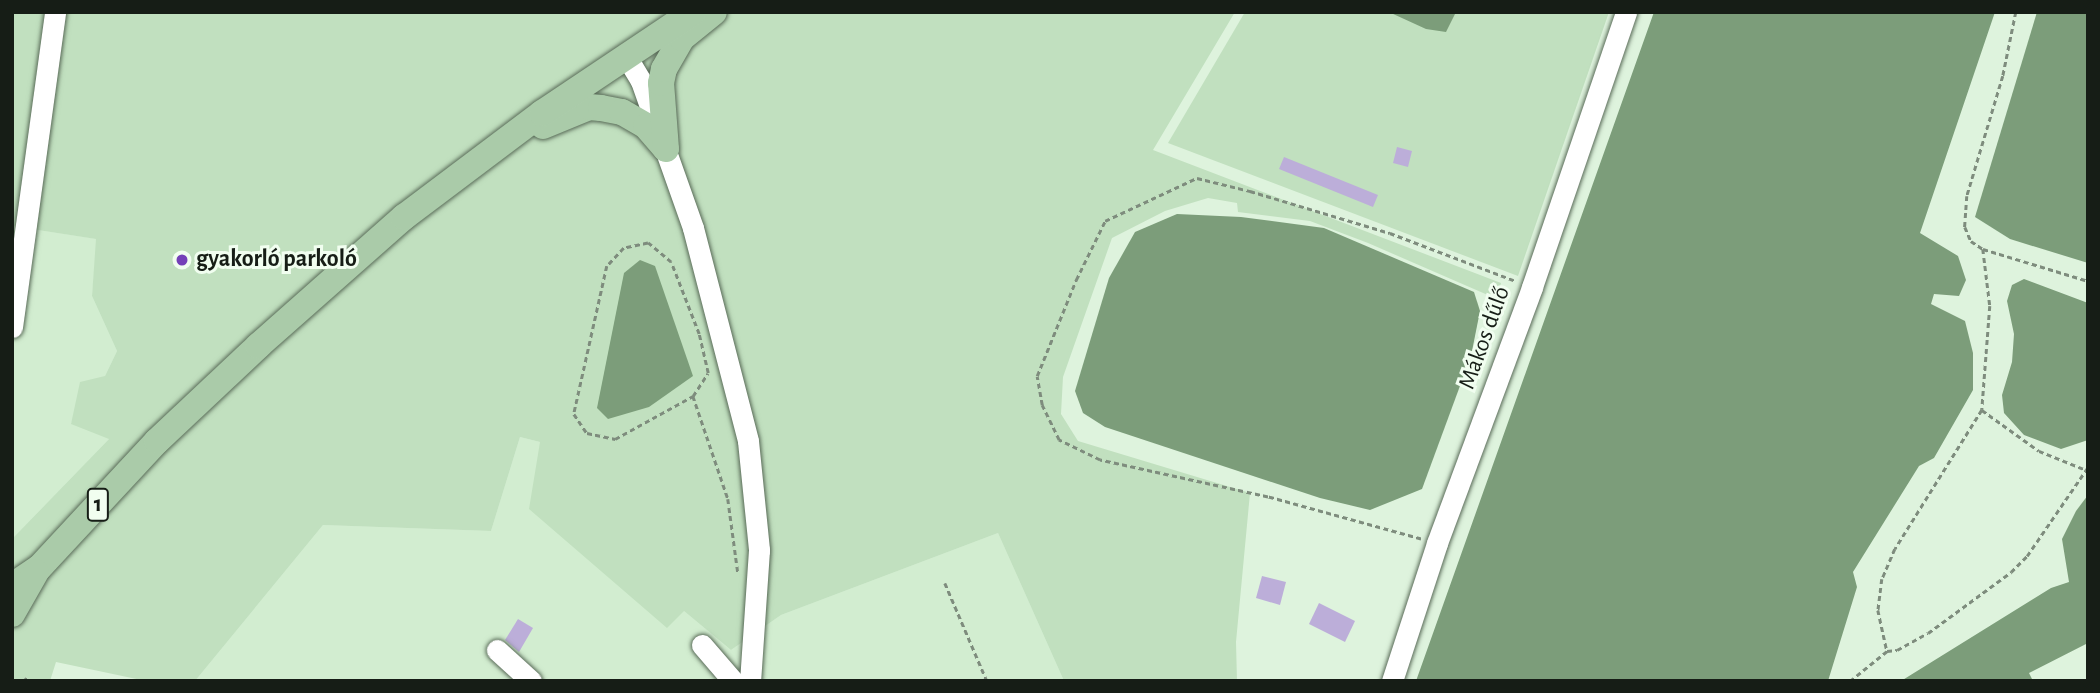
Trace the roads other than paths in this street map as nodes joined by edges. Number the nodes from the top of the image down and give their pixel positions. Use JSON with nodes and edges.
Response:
{"nodes":[{"id":1,"x":693,"y":12,"type":"edge"},
{"id":2,"x":714,"y":12,"type":"edge"},
{"id":3,"x":1626,"y":12,"type":"edge"},
{"id":4,"x":53,"y":14,"type":"edge"},
{"id":5,"x":626,"y":56,"type":"junction"},
{"id":6,"x":547,"y":117,"type":"junction"},
{"id":7,"x":666,"y":149,"type":"junction"},
{"id":8,"x":12,"y":327,"type":"edge"},
{"id":9,"x":39,"y":568,"type":"junction"},
{"id":10,"x":12,"y":586,"type":"edge"},
{"id":11,"x":12,"y":613,"type":"edge"},
{"id":12,"x":702,"y":645,"type":"dead end"},
{"id":13,"x":497,"y":650,"type":"dead end"},
{"id":14,"x":531,"y":681,"type":"edge"},
{"id":15,"x":733,"y":681,"type":"edge"},
{"id":16,"x":750,"y":681,"type":"edge"},
{"id":17,"x":1392,"y":681,"type":"edge"}],
"edges":[{"from":1,"to":5,"type":"main road","number":"1"},
{"from":2,"to":7,"type":"main road"},
{"from":3,"to":17,"type":"street","name":"Mákos dűlő"},
{"from":4,"to":8,"type":"street"},
{"from":5,"to":6,"type":"main road","number":"1"},
{"from":5,"to":7,"type":"street"},
{"from":6,"to":7,"type":"main road"},
{"from":6,"to":9,"type":"main road","number":"1"},
{"from":7,"to":16,"type":"street"},
{"from":9,"to":10,"type":"main road","number":"1"},
{"from":9,"to":11,"type":"main road","number":"1"},
{"from":12,"to":15,"type":"street"},
{"from":13,"to":14,"type":"street"}]}
